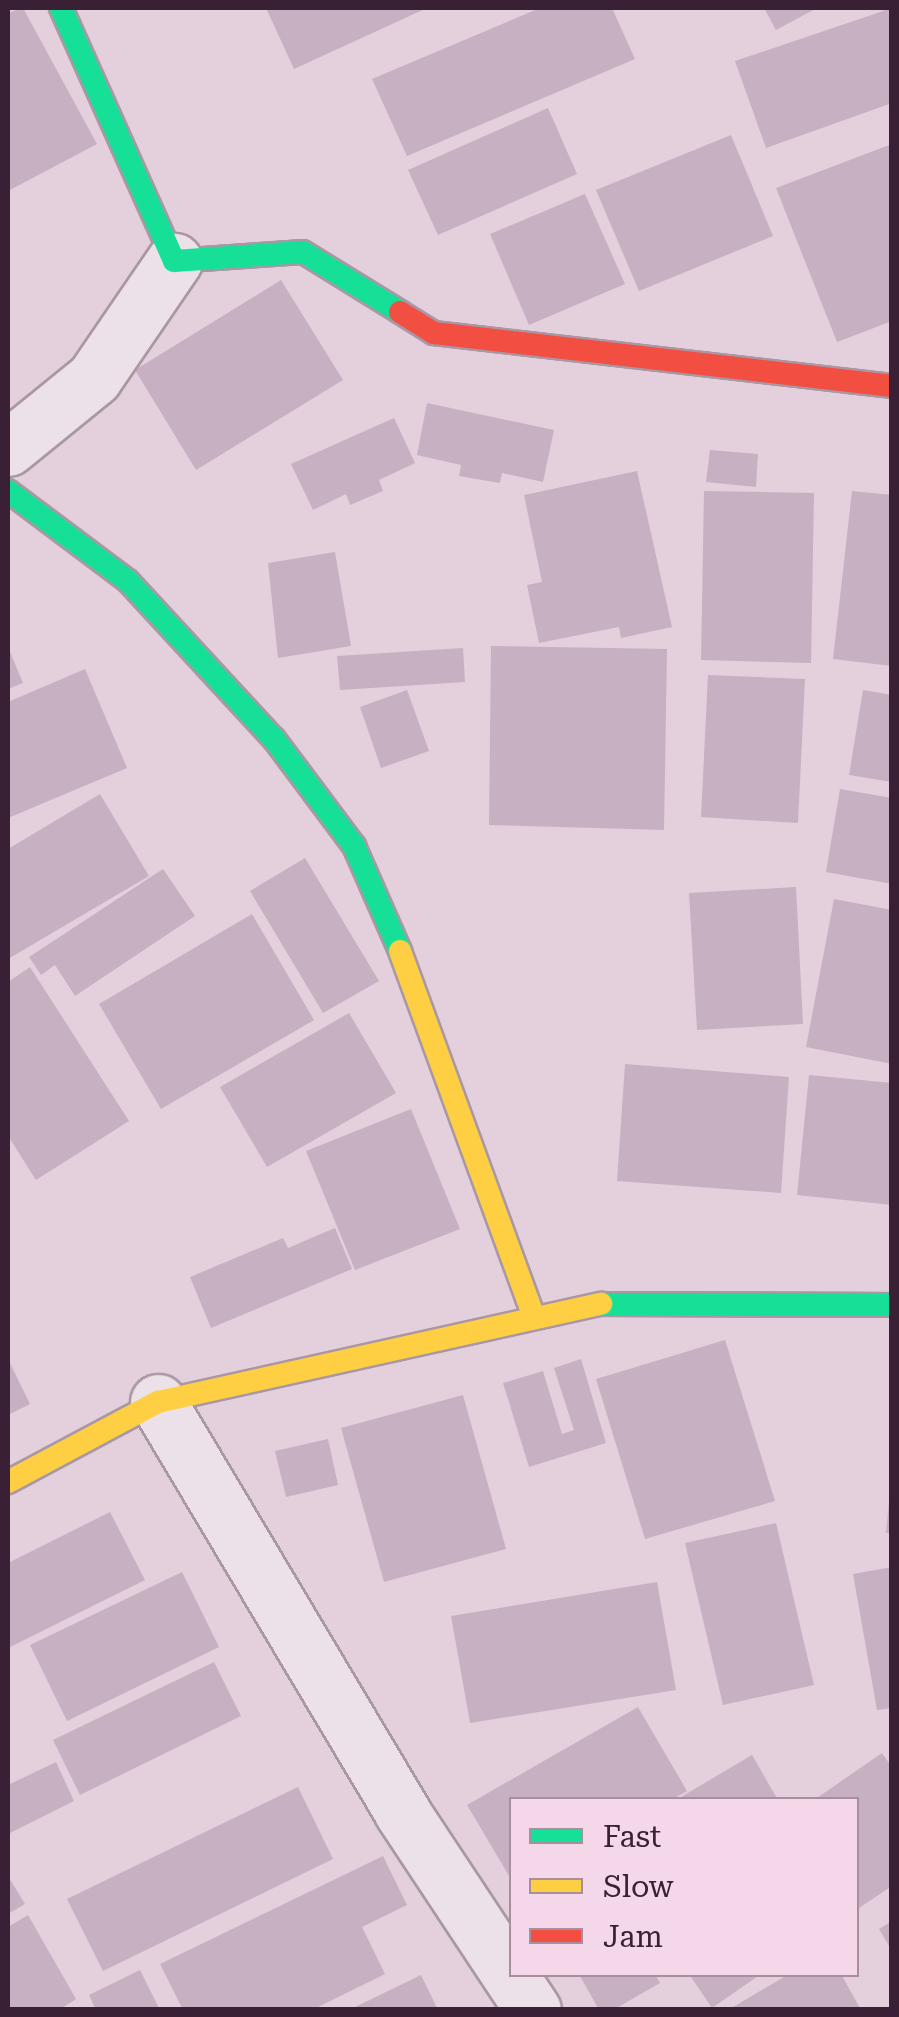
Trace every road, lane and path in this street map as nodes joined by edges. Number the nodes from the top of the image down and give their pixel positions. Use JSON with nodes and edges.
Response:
{"nodes":[{"id":1,"x":61,"y":8,"type":"edge"},
{"id":2,"x":174,"y":261,"type":"junction"},
{"id":3,"x":892,"y":386,"type":"edge"},
{"id":4,"x":8,"y":448,"type":"edge"},
{"id":5,"x":8,"y":491,"type":"edge"},
{"id":6,"x":892,"y":1304,"type":"edge"},
{"id":7,"x":533,"y":1315,"type":"junction"},
{"id":8,"x":158,"y":1402,"type":"junction"},
{"id":9,"x":8,"y":1482,"type":"edge"},
{"id":10,"x":509,"y":1974,"type":"edge"},
{"id":11,"x":511,"y":1977,"type":"edge"},
{"id":12,"x":533,"y":2010,"type":"edge"}],
"edges":[{"from":1,"to":2,"type":"street"},
{"from":2,"to":3,"type":"street"},
{"from":2,"to":4,"type":"street"},
{"from":5,"to":7,"type":"street"},
{"from":6,"to":7,"type":"street"},
{"from":7,"to":8,"type":"street"},
{"from":8,"to":9,"type":"street"},
{"from":8,"to":10,"type":"street"},
{"from":11,"to":12,"type":"street"}]}
